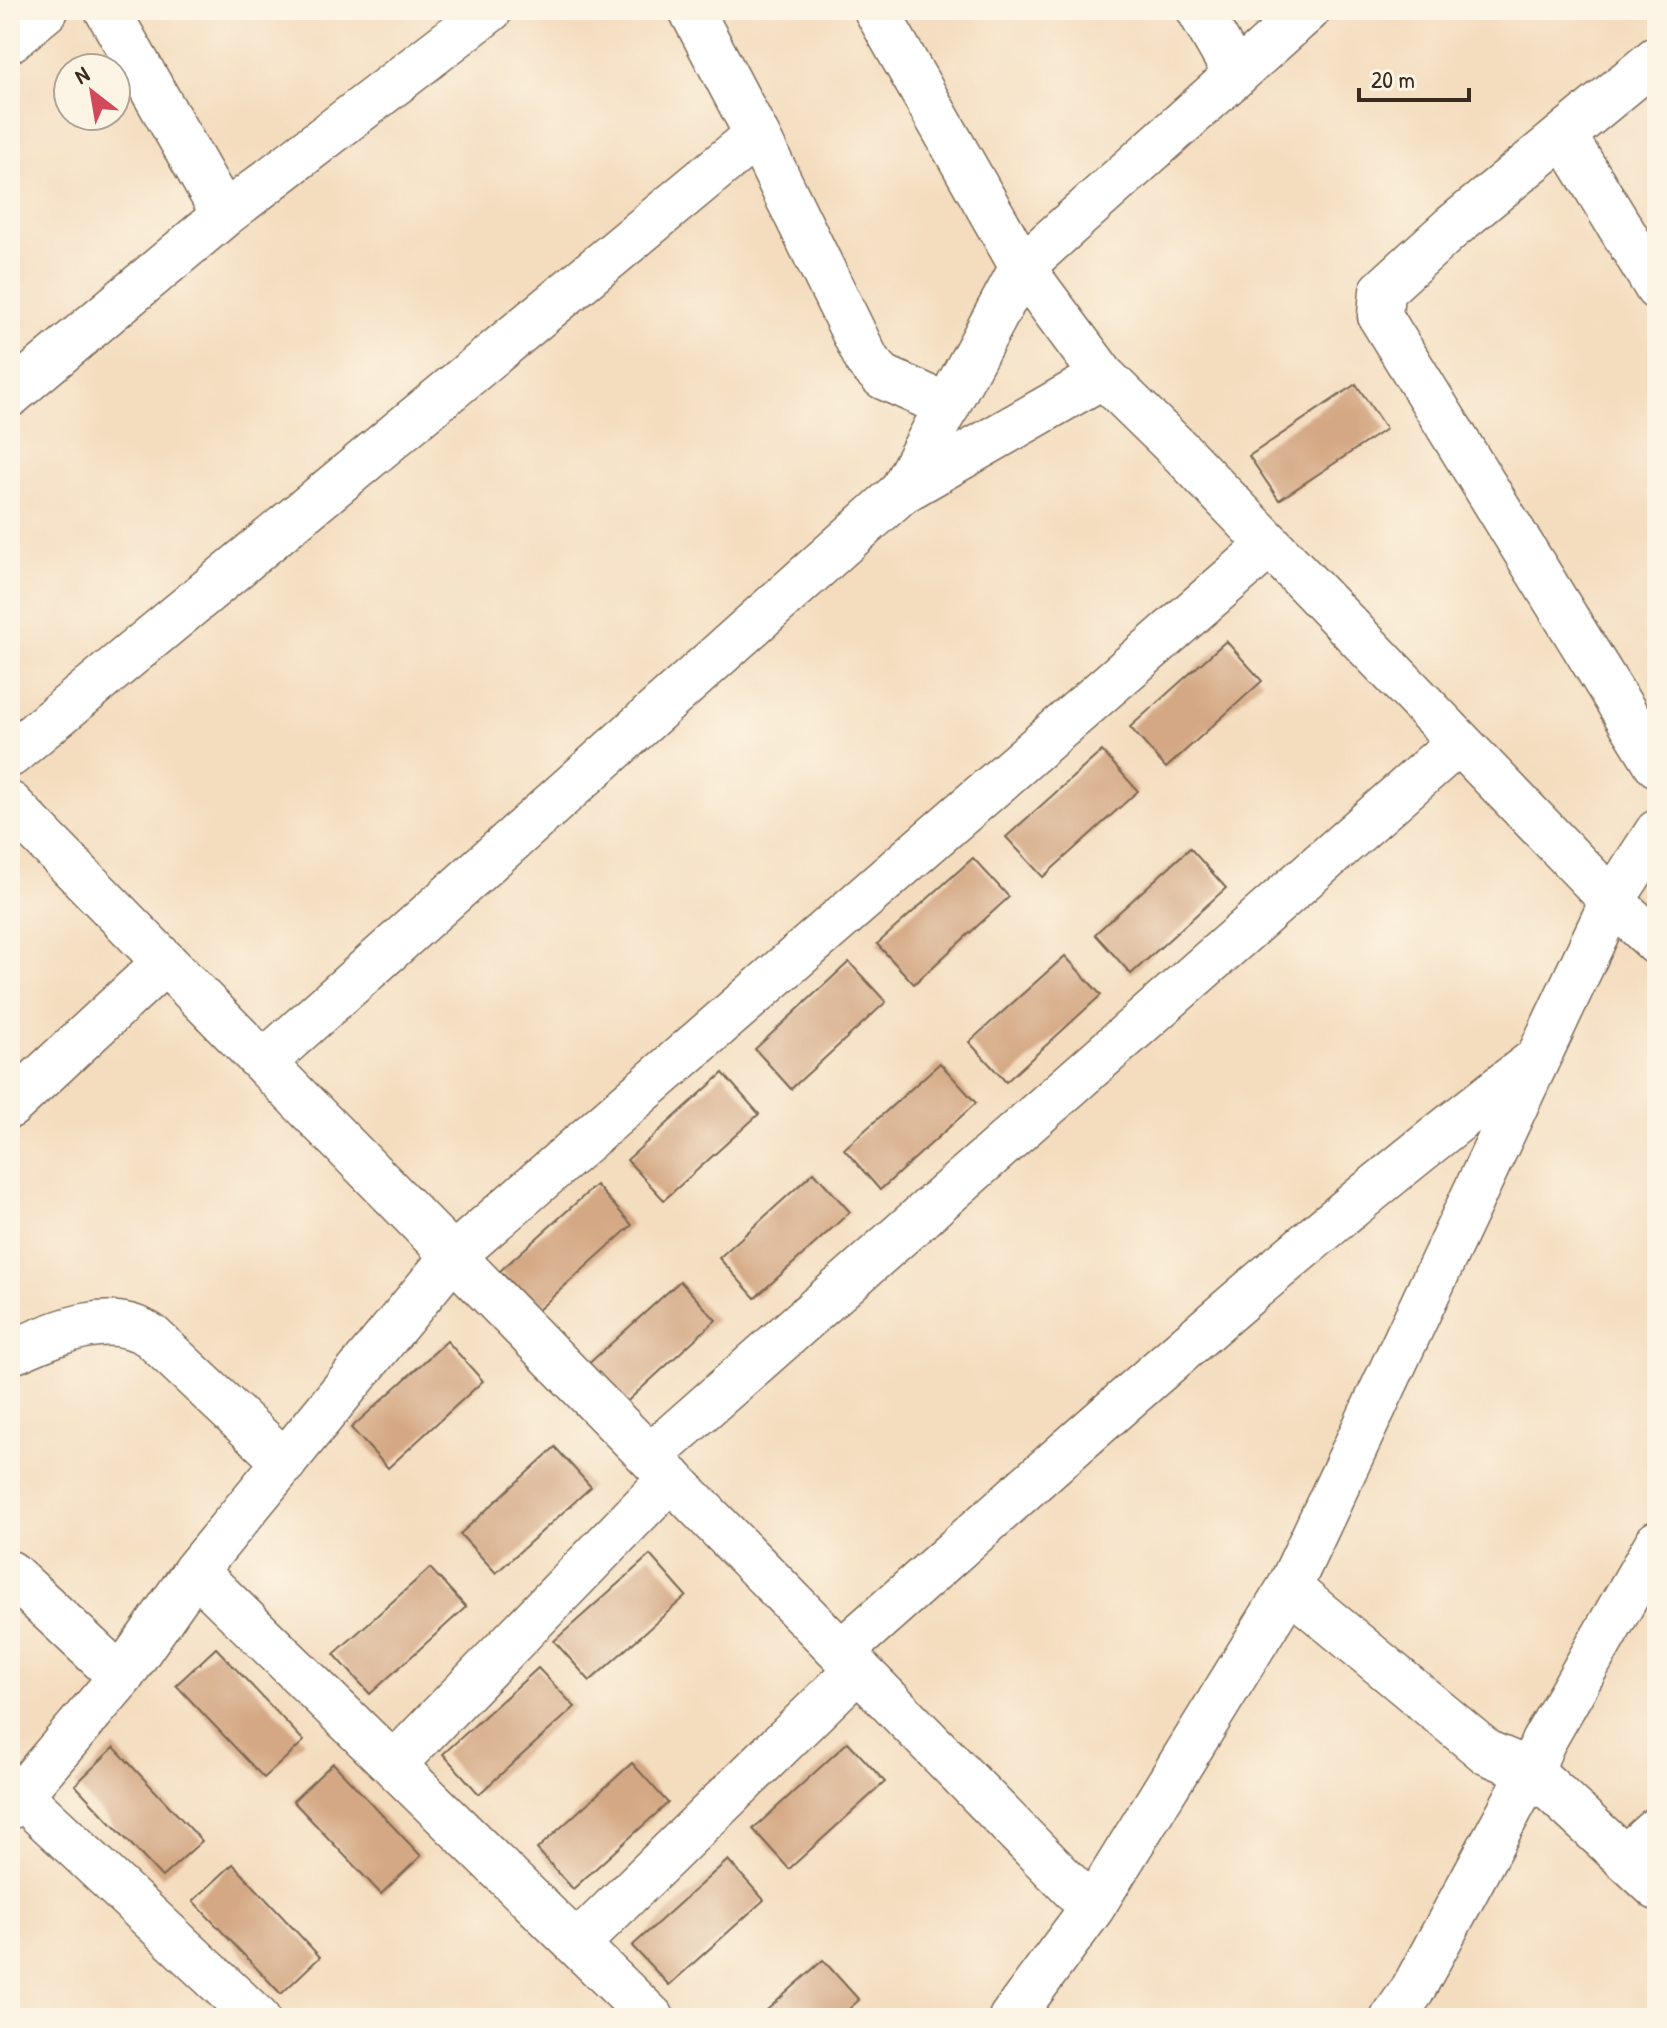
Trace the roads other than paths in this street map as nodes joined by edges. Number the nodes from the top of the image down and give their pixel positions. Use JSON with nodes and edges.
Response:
{"nodes":[{"id":1,"x":46,"y":10,"type":"edge"},
{"id":2,"x":107,"y":10,"type":"edge"},
{"id":3,"x":490,"y":10,"type":"edge"},
{"id":4,"x":691,"y":10,"type":"edge"},
{"id":5,"x":876,"y":10,"type":"edge"},
{"id":6,"x":1199,"y":10,"type":"edge"},
{"id":7,"x":1308,"y":10,"type":"edge"},
{"id":8,"x":10,"y":40,"type":"edge"},
{"id":9,"x":1657,"y":58,"type":"edge"},
{"id":10,"x":1236,"y":75,"type":"junction"},
{"id":11,"x":757,"y":135,"type":"junction"},
{"id":12,"x":1564,"y":135,"type":"junction"},
{"id":13,"x":224,"y":215,"type":"junction"},
{"id":14,"x":1022,"y":267,"type":"junction"},
{"id":15,"x":1657,"y":288,"type":"edge"},
{"id":16,"x":1103,"y":376,"type":"junction"},
{"id":17,"x":10,"y":395,"type":"edge"},
{"id":18,"x":948,"y":406,"type":"junction"},
{"id":19,"x":901,"y":492,"type":"junction"},
{"id":20,"x":1270,"y":545,"type":"junction"},
{"id":21,"x":1459,"y":742,"type":"junction"},
{"id":22,"x":10,"y":755,"type":"edge"},
{"id":23,"x":1657,"y":765,"type":"edge"},
{"id":24,"x":10,"y":804,"type":"edge"},
{"id":25,"x":1657,"y":832,"type":"edge"},
{"id":26,"x":1612,"y":901,"type":"junction"},
{"id":27,"x":1657,"y":943,"type":"edge"},
{"id":28,"x":165,"y":962,"type":"junction"},
{"id":29,"x":1540,"y":1056,"type":"junction"},
{"id":30,"x":264,"y":1062,"type":"junction"},
{"id":31,"x":10,"y":1106,"type":"edge"},
{"id":32,"x":453,"y":1256,"type":"junction"},
{"id":33,"x":10,"y":1353,"type":"edge"},
{"id":34,"x":285,"y":1462,"type":"junction"},
{"id":35,"x":660,"y":1467,"type":"junction"},
{"id":36,"x":1657,"y":1543,"type":"edge"},
{"id":37,"x":195,"y":1571,"type":"junction"},
{"id":38,"x":10,"y":1573,"type":"edge"},
{"id":39,"x":1289,"y":1588,"type":"junction"},
{"id":40,"x":849,"y":1660,"type":"junction"},
{"id":41,"x":121,"y":1677,"type":"junction"},
{"id":42,"x":394,"y":1764,"type":"junction"},
{"id":43,"x":1531,"y":1771,"type":"junction"},
{"id":44,"x":15,"y":1801,"type":"edge"},
{"id":45,"x":1657,"y":1829,"type":"edge"},
{"id":46,"x":1624,"y":1858,"type":"junction"},
{"id":47,"x":1657,"y":1888,"type":"edge"},
{"id":48,"x":1092,"y":1908,"type":"junction"},
{"id":49,"x":577,"y":1944,"type":"junction"},
{"id":50,"x":257,"y":2018,"type":"edge"},
{"id":51,"x":652,"y":2018,"type":"edge"},
{"id":52,"x":1011,"y":2018,"type":"edge"},
{"id":53,"x":1393,"y":2018,"type":"edge"}],
"edges":[{"from":1,"to":8,"type":"street"},
{"from":2,"to":13,"type":"street"},
{"from":3,"to":13,"type":"street"},
{"from":4,"to":11,"type":"street"},
{"from":5,"to":14,"type":"street"},
{"from":6,"to":10,"type":"street"},
{"from":7,"to":10,"type":"street"},
{"from":9,"to":12,"type":"street"},
{"from":10,"to":14,"type":"street"},
{"from":11,"to":18,"type":"street"},
{"from":11,"to":22,"type":"street"},
{"from":12,"to":15,"type":"street"},
{"from":12,"to":23,"type":"street"},
{"from":13,"to":17,"type":"street"},
{"from":14,"to":16,"type":"street"},
{"from":14,"to":18,"type":"street"},
{"from":16,"to":19,"type":"street"},
{"from":16,"to":20,"type":"street"},
{"from":18,"to":19,"type":"street"},
{"from":19,"to":30,"type":"street"},
{"from":20,"to":21,"type":"street"},
{"from":20,"to":32,"type":"street"},
{"from":21,"to":26,"type":"street"},
{"from":21,"to":35,"type":"street"},
{"from":24,"to":28,"type":"street"},
{"from":25,"to":26,"type":"street"},
{"from":26,"to":27,"type":"street"},
{"from":26,"to":29,"type":"street"},
{"from":28,"to":30,"type":"street"},
{"from":28,"to":31,"type":"street"},
{"from":29,"to":39,"type":"street"},
{"from":29,"to":40,"type":"street"},
{"from":30,"to":32,"type":"street"},
{"from":32,"to":34,"type":"street"},
{"from":32,"to":35,"type":"street"},
{"from":33,"to":34,"type":"street"},
{"from":34,"to":37,"type":"street"},
{"from":35,"to":40,"type":"street"},
{"from":35,"to":42,"type":"street"},
{"from":36,"to":43,"type":"street"},
{"from":37,"to":41,"type":"street"},
{"from":37,"to":42,"type":"street"},
{"from":38,"to":41,"type":"street"},
{"from":39,"to":43,"type":"street"},
{"from":39,"to":48,"type":"street"},
{"from":40,"to":48,"type":"street"},
{"from":40,"to":49,"type":"street"},
{"from":41,"to":44,"type":"street"},
{"from":42,"to":49,"type":"street"},
{"from":43,"to":46,"type":"street"},
{"from":43,"to":53,"type":"street"},
{"from":44,"to":50,"type":"street"},
{"from":45,"to":46,"type":"street"},
{"from":46,"to":47,"type":"street"},
{"from":48,"to":52,"type":"street"},
{"from":49,"to":51,"type":"street"}]}
